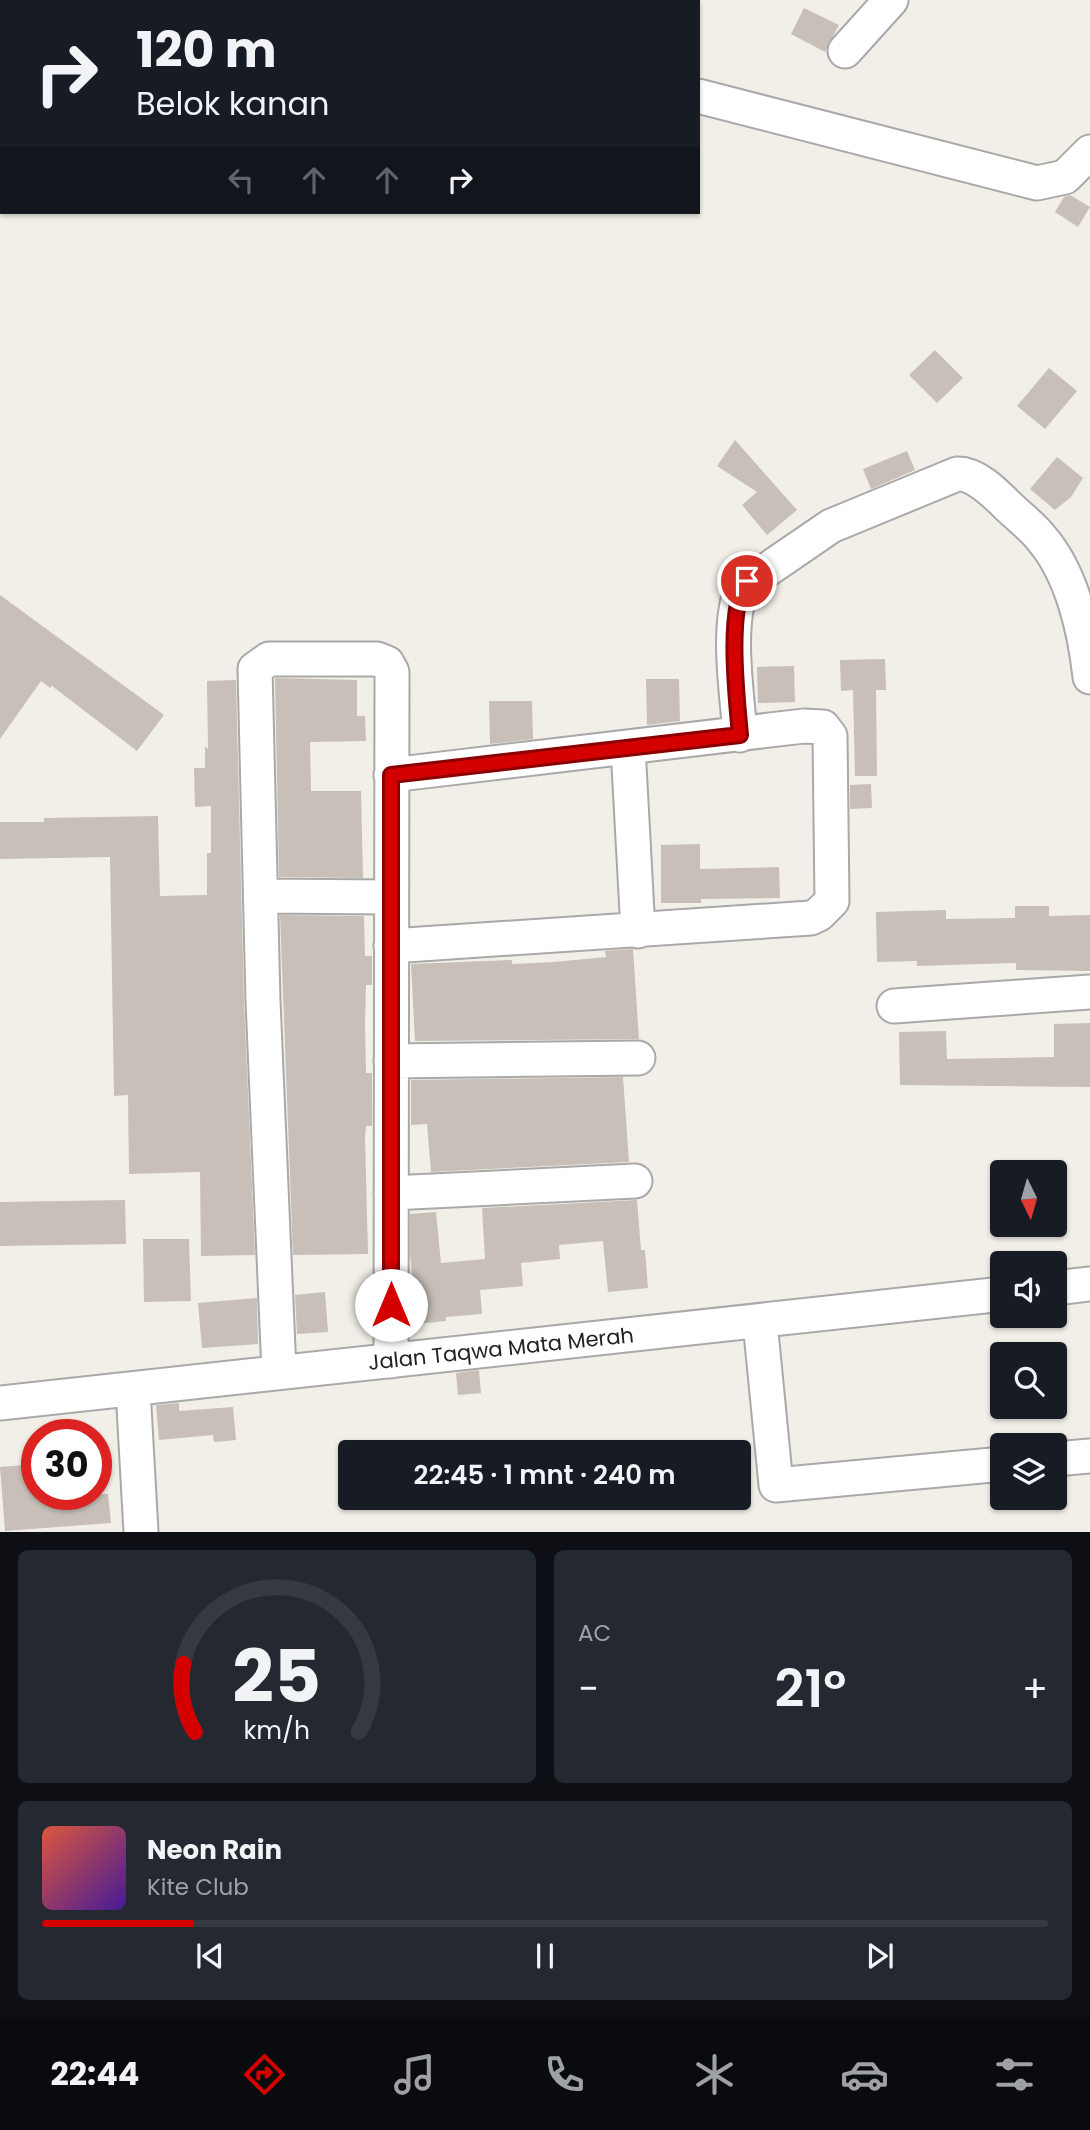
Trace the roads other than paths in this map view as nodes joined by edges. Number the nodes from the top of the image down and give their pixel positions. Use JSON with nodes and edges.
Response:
{"nodes":[{"id":1,"x":891,"y":0,"type":"edge"},
{"id":2,"x":845,"y":51,"type":"dead end"},
{"id":3,"x":700,"y":97,"type":"edge"},
{"id":4,"x":1090,"y":152,"type":"edge"},
{"id":5,"x":1090,"y":677,"type":"edge"},
{"id":6,"x":740,"y":735,"type":"junction"},
{"id":7,"x":628,"y":747,"type":"junction"},
{"id":8,"x":391,"y":775,"type":"junction"},
{"id":9,"x":262,"y":896,"type":"junction"},
{"id":10,"x":391,"y":897,"type":"junction"},
{"id":11,"x":638,"y":931,"type":"junction"},
{"id":12,"x":391,"y":946,"type":"junction"},
{"id":13,"x":1090,"y":992,"type":"edge"},
{"id":14,"x":894,"y":1006,"type":"dead end"},
{"id":15,"x":638,"y":1058,"type":"dead end"},
{"id":16,"x":391,"y":1061,"type":"junction"},
{"id":17,"x":635,"y":1181,"type":"dead end"},
{"id":18,"x":391,"y":1193,"type":"junction"},
{"id":19,"x":1090,"y":1284,"type":"edge"},
{"id":20,"x":1067,"y":1287,"type":"edge"},
{"id":21,"x":990,"y":1295,"type":"edge"},
{"id":22,"x":760,"y":1322,"type":"junction"},
{"id":23,"x":391,"y":1361,"type":"junction"},
{"id":24,"x":279,"y":1372,"type":"junction"},
{"id":25,"x":133,"y":1389,"type":"junction"},
{"id":26,"x":0,"y":1403,"type":"edge"},
{"id":27,"x":1090,"y":1456,"type":"edge"},
{"id":28,"x":1067,"y":1458,"type":"edge"},
{"id":29,"x":990,"y":1465,"type":"edge"},
{"id":30,"x":141,"y":1531,"type":"edge"}],
"edges":[{"from":1,"to":2,"type":"street"},
{"from":3,"to":4,"type":"street"},
{"from":5,"to":6,"type":"street"},
{"from":6,"to":7,"type":"street"},
{"from":6,"to":11,"type":"street"},
{"from":7,"to":8,"type":"street"},
{"from":7,"to":11,"type":"street"},
{"from":8,"to":9,"type":"street"},
{"from":8,"to":10,"type":"street"},
{"from":9,"to":10,"type":"street"},
{"from":9,"to":24,"type":"street"},
{"from":10,"to":12,"type":"street"},
{"from":11,"to":12,"type":"street"},
{"from":12,"to":16,"type":"street"},
{"from":13,"to":14,"type":"street"},
{"from":15,"to":16,"type":"street"},
{"from":16,"to":18,"type":"street"},
{"from":17,"to":18,"type":"street"},
{"from":18,"to":23,"type":"street"},
{"from":19,"to":20,"type":"street"},
{"from":21,"to":22,"type":"street","name":"Jalan Taqwa Mata Merah"},
{"from":22,"to":23,"type":"street","name":"Jalan Taqwa Mata Merah"},
{"from":22,"to":29,"type":"street"},
{"from":23,"to":24,"type":"street","name":"Jalan Taqwa Mata Merah"},
{"from":24,"to":25,"type":"street","name":"Jalan Taqwa Mata Merah"},
{"from":25,"to":26,"type":"street","name":"Jalan Taqwa Mata Merah"},
{"from":25,"to":30,"type":"street"},
{"from":27,"to":28,"type":"street"}]}
